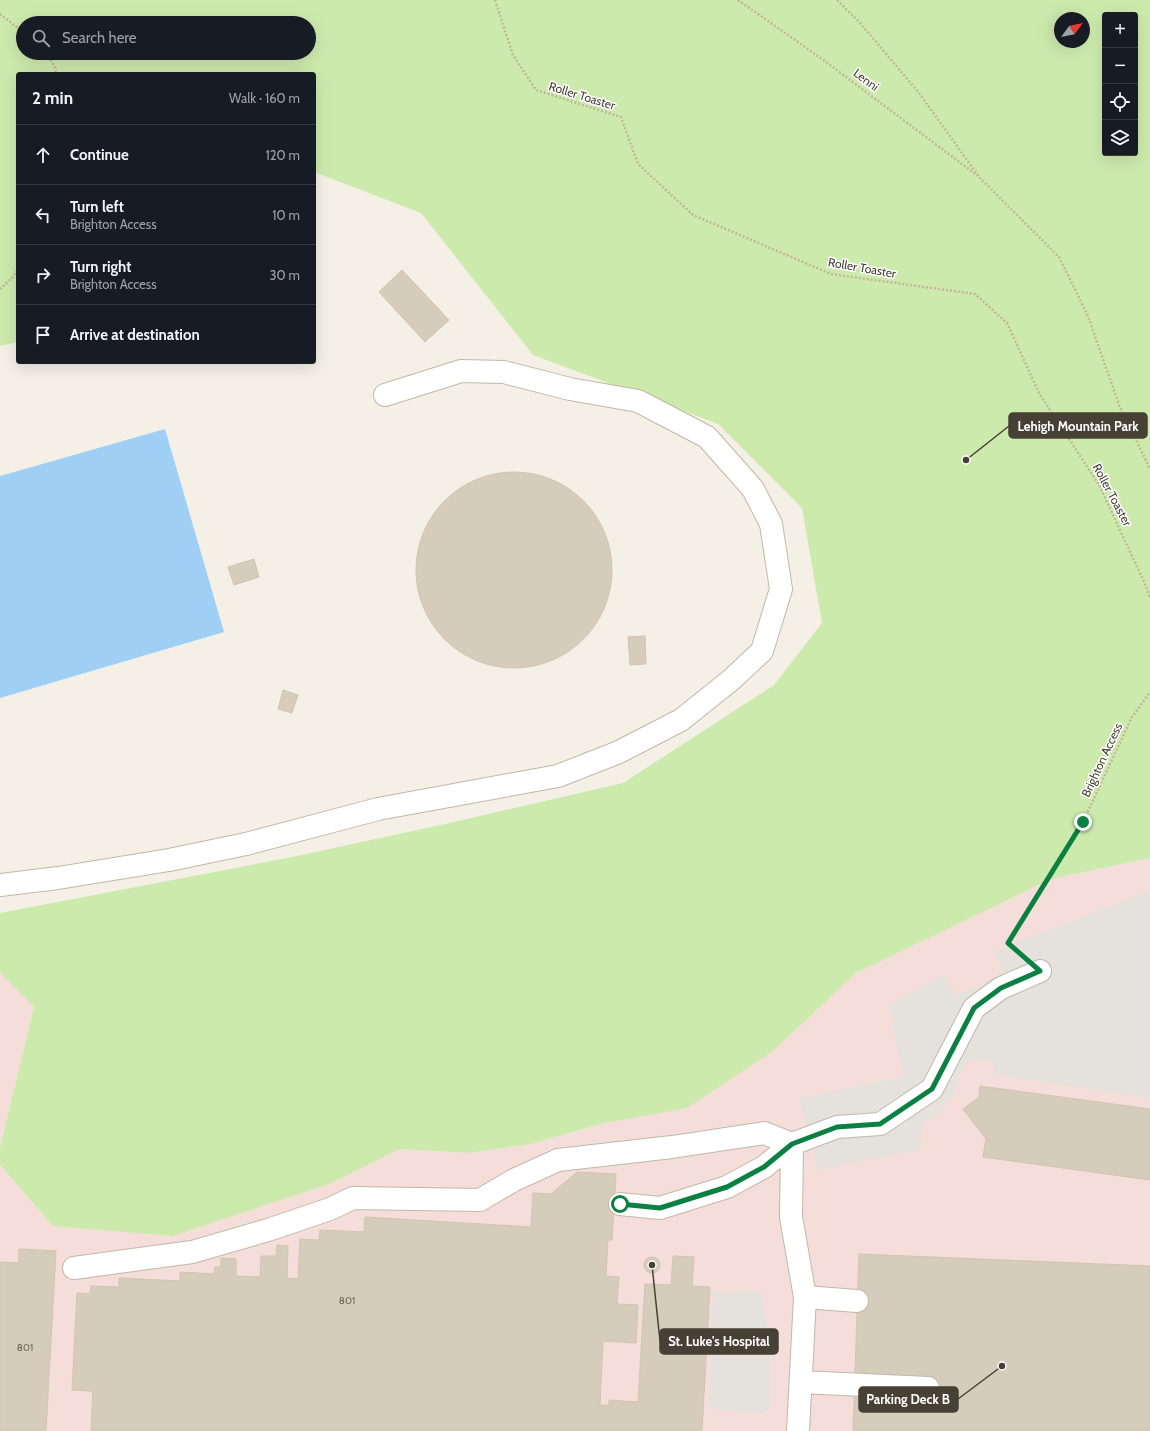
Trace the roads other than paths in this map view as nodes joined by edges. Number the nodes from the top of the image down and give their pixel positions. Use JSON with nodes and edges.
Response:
{"nodes":[{"id":1,"x":385,"y":395,"type":"dead end"},
{"id":2,"x":0,"y":885,"type":"edge"},
{"id":3,"x":1040,"y":971,"type":"road end"},
{"id":4,"x":792,"y":1144,"type":"junction"},
{"id":5,"x":620,"y":1204,"type":"dead end"},
{"id":6,"x":74,"y":1268,"type":"dead end"},
{"id":7,"x":805,"y":1298,"type":"junction"},
{"id":8,"x":857,"y":1301,"type":"dead end"},
{"id":9,"x":802,"y":1382,"type":"junction"},
{"id":10,"x":928,"y":1388,"type":"dead end"},
{"id":11,"x":798,"y":1431,"type":"edge"}],
"edges":[{"from":1,"to":2,"type":"lane"},
{"from":3,"to":4,"type":"lane"},
{"from":4,"to":5,"type":"lane"},
{"from":4,"to":6,"type":"lane"},
{"from":4,"to":7,"type":"lane"},
{"from":7,"to":8,"type":"lane"},
{"from":7,"to":9,"type":"lane"},
{"from":9,"to":10,"type":"lane"},
{"from":9,"to":11,"type":"lane"}]}
